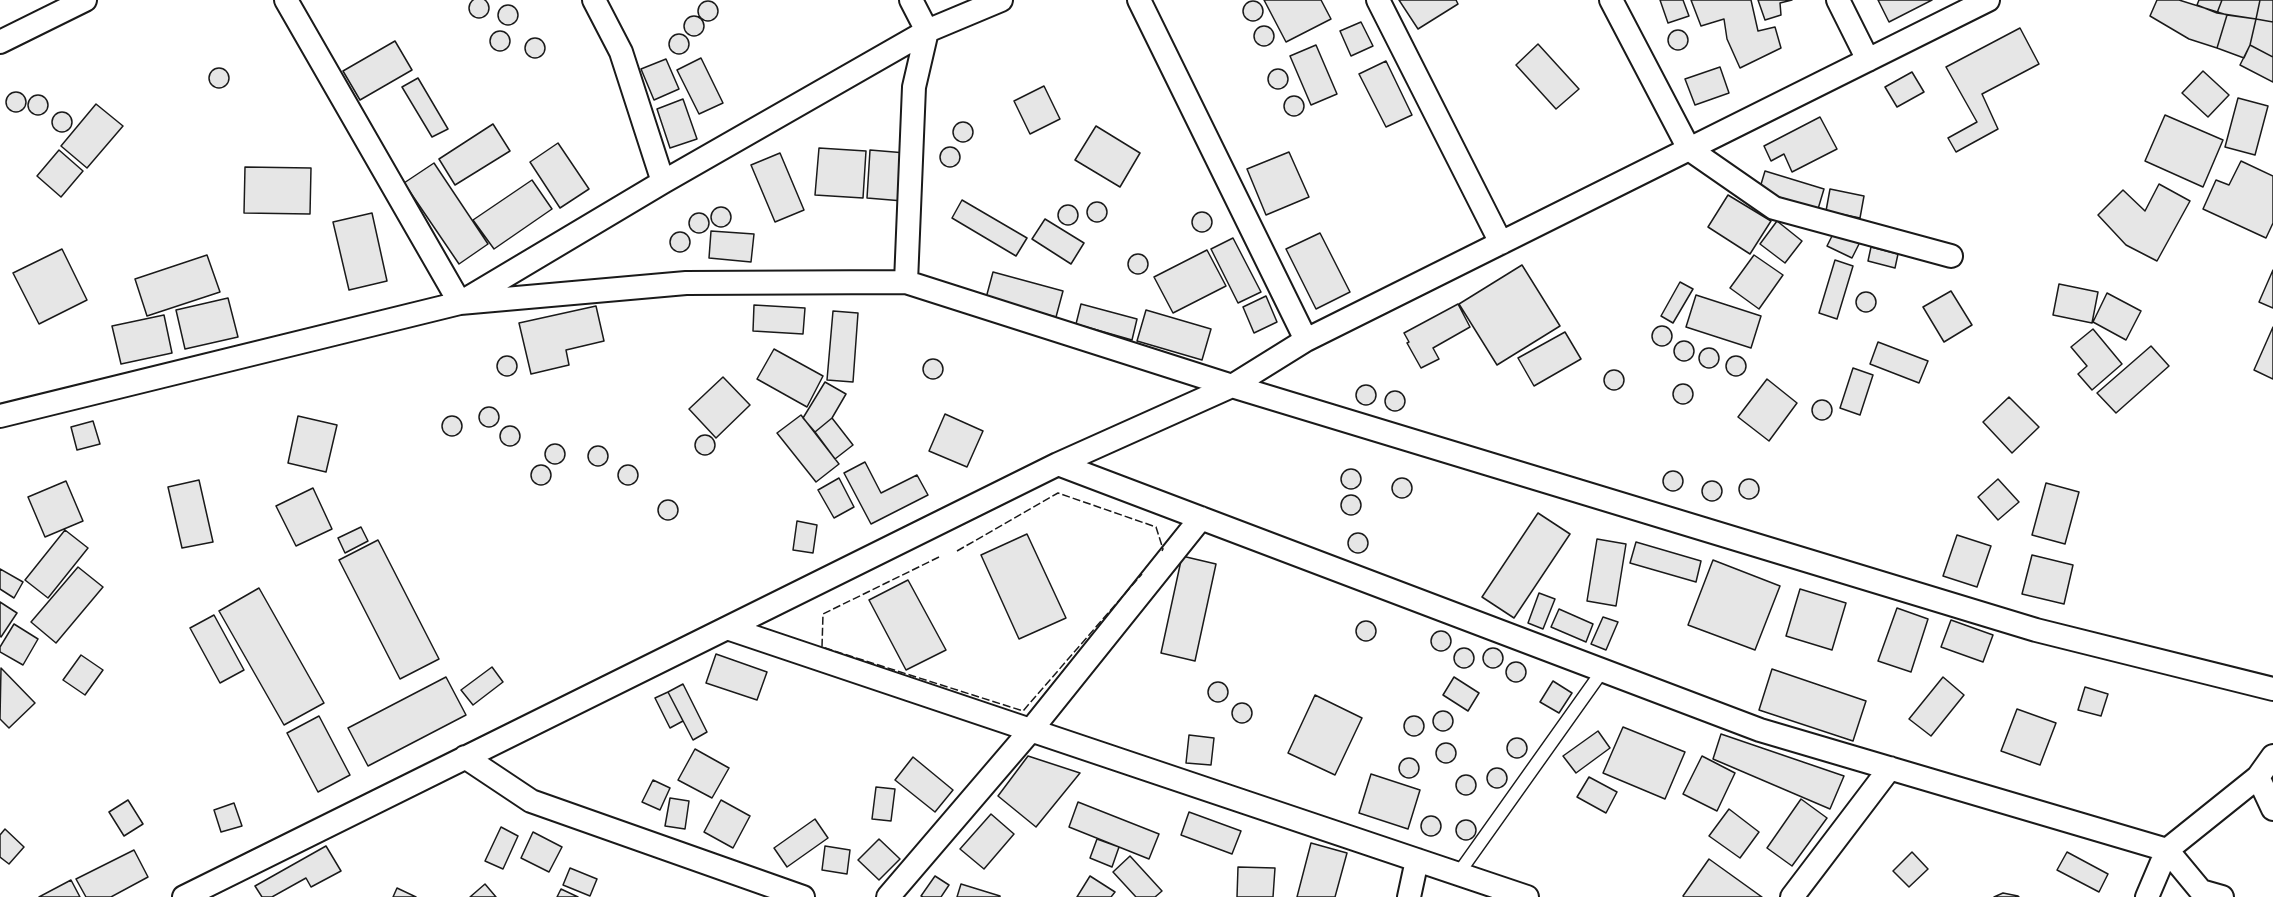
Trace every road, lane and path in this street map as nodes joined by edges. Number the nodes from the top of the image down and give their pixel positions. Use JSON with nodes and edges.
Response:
{"nodes":[{"id":1,"x":85,"y":0,"type":"edge"},
{"id":2,"x":286,"y":0,"type":"edge"},
{"id":3,"x":594,"y":0,"type":"edge"},
{"id":4,"x":911,"y":0,"type":"edge"},
{"id":5,"x":1001,"y":0,"type":"edge"},
{"id":6,"x":1139,"y":0,"type":"edge"},
{"id":7,"x":1378,"y":0,"type":"edge"},
{"id":8,"x":1611,"y":0,"type":"edge"},
{"id":9,"x":1838,"y":0,"type":"edge"},
{"id":10,"x":1988,"y":0,"type":"edge"},
{"id":11,"x":927,"y":31,"type":"junction"},
{"id":12,"x":0,"y":42,"type":"edge"},
{"id":13,"x":1868,"y":60,"type":"junction"},
{"id":14,"x":1689,"y":149,"type":"junction"},
{"id":15,"x":663,"y":182,"type":"junction"},
{"id":16,"x":1501,"y":243,"type":"junction"},
{"id":17,"x":1951,"y":256,"type":"dead end"},
{"id":18,"x":906,"y":282,"type":"junction"},
{"id":19,"x":460,"y":303,"type":"junction"},
{"id":20,"x":1306,"y":340,"type":"junction"},
{"id":21,"x":1232,"y":386,"type":"junction"},
{"id":22,"x":0,"y":416,"type":"edge"},
{"id":23,"x":1058,"y":464,"type":"junction"},
{"id":24,"x":1201,"y":518,"type":"junction"},
{"id":25,"x":727,"y":628,"type":"junction"},
{"id":26,"x":1603,"y":670,"type":"junction"},
{"id":27,"x":2273,"y":689,"type":"edge"},
{"id":28,"x":1031,"y":730,"type":"junction"},
{"id":29,"x":2273,"y":756,"type":"edge"},
{"id":30,"x":465,"y":758,"type":"junction"},
{"id":31,"x":1890,"y":768,"type":"junction"},
{"id":32,"x":2258,"y":777,"type":"junction"},
{"id":33,"x":2273,"y":809,"type":"edge"},
{"id":34,"x":2168,"y":850,"type":"junction"},
{"id":35,"x":1418,"y":860,"type":"junction"},
{"id":36,"x":1458,"y":874,"type":"junction"},
{"id":37,"x":184,"y":897,"type":"edge"},
{"id":38,"x":803,"y":897,"type":"edge"},
{"id":39,"x":888,"y":897,"type":"edge"},
{"id":40,"x":1409,"y":897,"type":"edge"},
{"id":41,"x":1527,"y":897,"type":"edge"},
{"id":42,"x":1792,"y":897,"type":"edge"},
{"id":43,"x":2147,"y":897,"type":"edge"},
{"id":44,"x":2222,"y":897,"type":"edge"}],
"edges":[{"from":1,"to":12,"type":"street"},
{"from":2,"to":19,"type":"street"},
{"from":3,"to":15,"type":"street"},
{"from":4,"to":11,"type":"street"},
{"from":5,"to":11,"type":"street"},
{"from":6,"to":20,"type":"street"},
{"from":7,"to":16,"type":"street"},
{"from":8,"to":14,"type":"street"},
{"from":9,"to":13,"type":"street"},
{"from":10,"to":13,"type":"street"},
{"from":11,"to":15,"type":"street"},
{"from":11,"to":18,"type":"street"},
{"from":13,"to":14,"type":"street"},
{"from":14,"to":16,"type":"street"},
{"from":14,"to":17,"type":"street"},
{"from":15,"to":19,"type":"street"},
{"from":16,"to":20,"type":"street"},
{"from":18,"to":19,"type":"street"},
{"from":18,"to":21,"type":"street"},
{"from":19,"to":22,"type":"street"},
{"from":20,"to":21,"type":"street"},
{"from":21,"to":23,"type":"street"},
{"from":21,"to":27,"type":"street"},
{"from":23,"to":24,"type":"street"},
{"from":23,"to":25,"type":"street"},
{"from":24,"to":26,"type":"street"},
{"from":24,"to":28,"type":"street"},
{"from":25,"to":28,"type":"street"},
{"from":25,"to":30,"type":"street"},
{"from":26,"to":31,"type":"street"},
{"from":26,"to":36,"type":"lane"},
{"from":28,"to":35,"type":"street"},
{"from":28,"to":39,"type":"street"},
{"from":29,"to":32,"type":"street"},
{"from":30,"to":37,"type":"street"},
{"from":30,"to":38,"type":"street"},
{"from":31,"to":34,"type":"street"},
{"from":31,"to":42,"type":"street"},
{"from":32,"to":33,"type":"street"},
{"from":32,"to":34,"type":"street"},
{"from":34,"to":43,"type":"street"},
{"from":34,"to":44,"type":"street"},
{"from":35,"to":36,"type":"street"},
{"from":35,"to":40,"type":"street"},
{"from":36,"to":41,"type":"street"}]}
